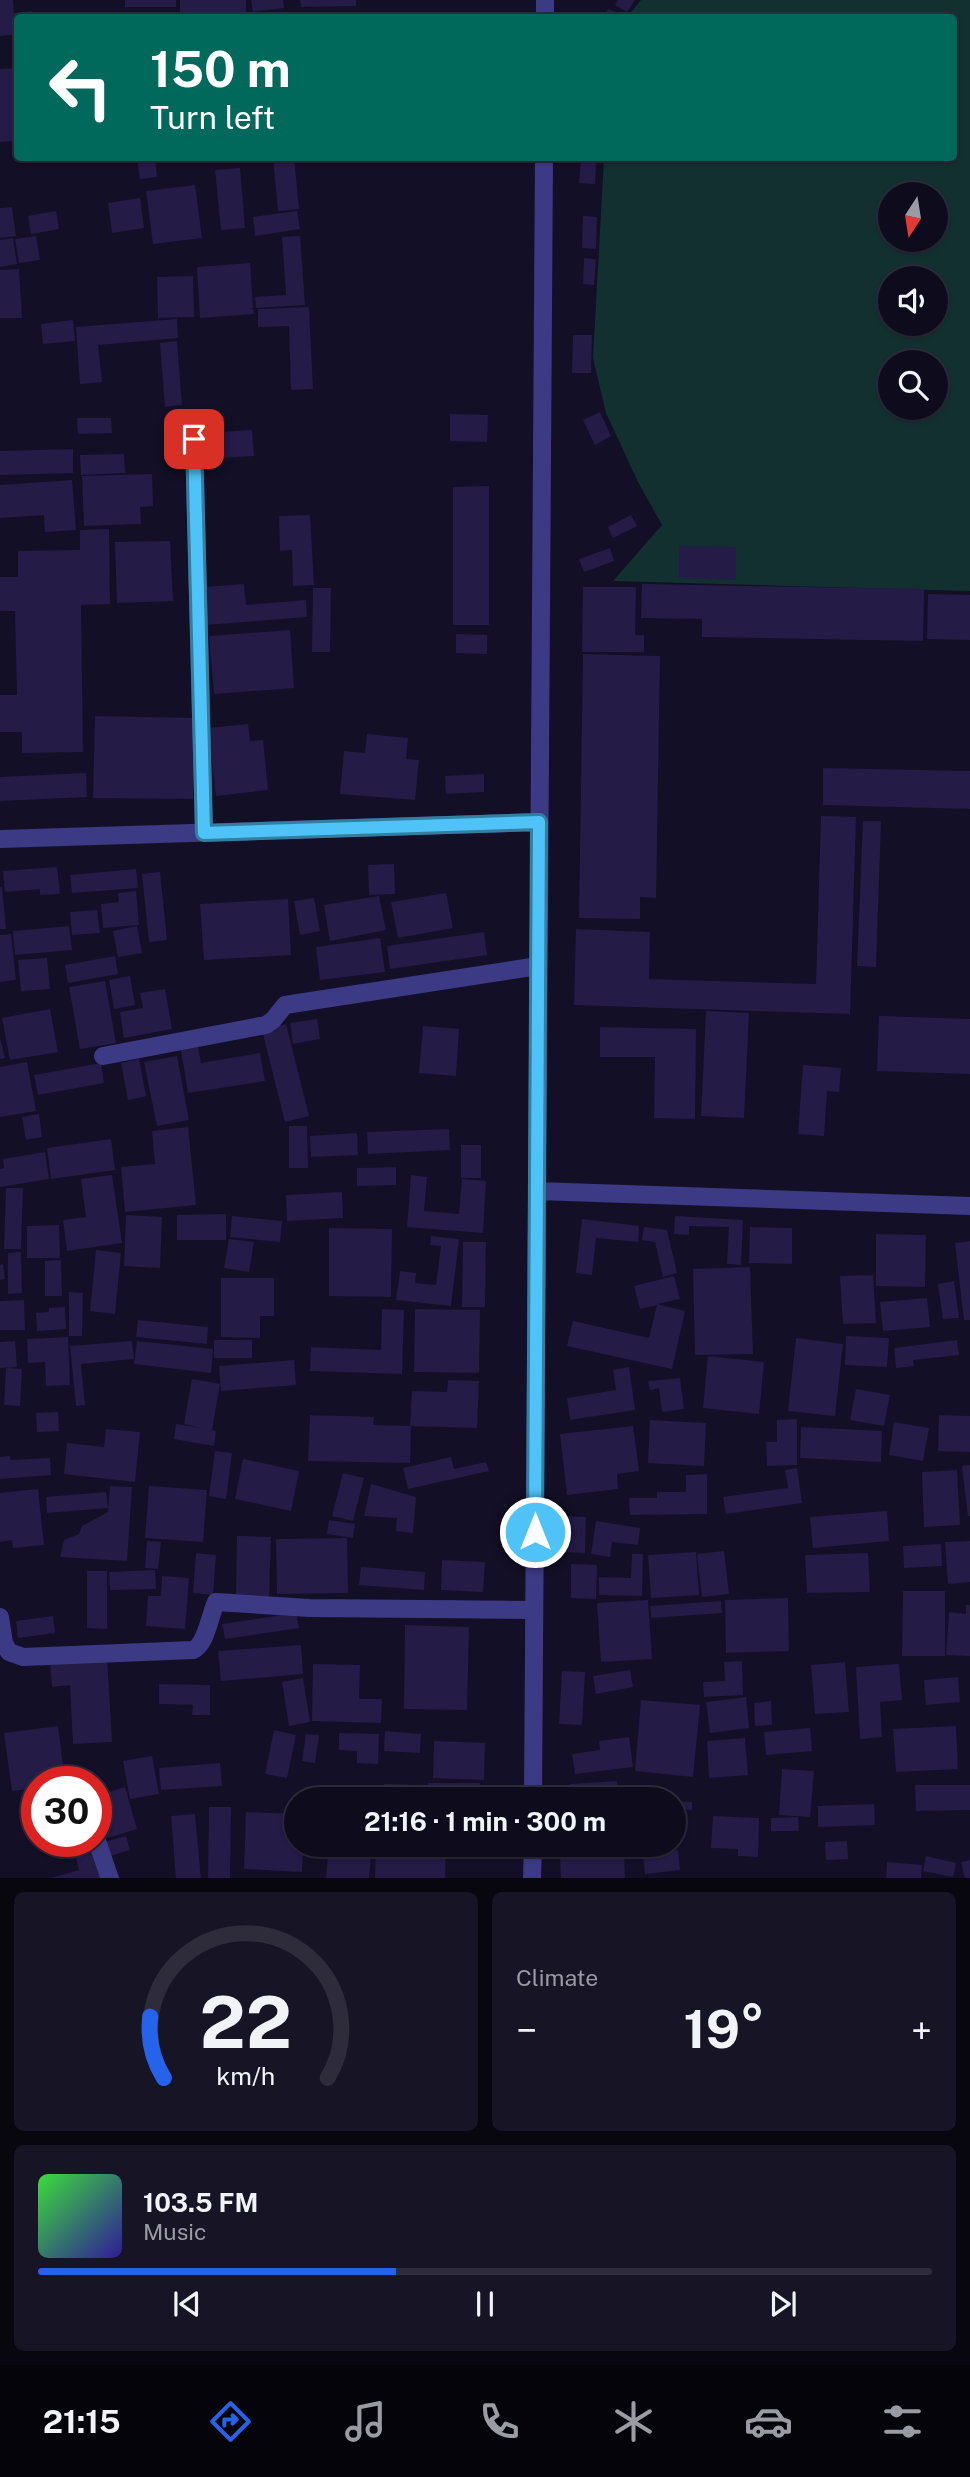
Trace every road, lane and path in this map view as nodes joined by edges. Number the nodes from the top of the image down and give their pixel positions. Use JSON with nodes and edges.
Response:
{"nodes":[{"id":1,"x":544,"y":161,"type":"edge"},
{"id":2,"x":194,"y":439,"type":"dead end"},
{"id":3,"x":539,"y":822,"type":"junction"},
{"id":4,"x":204,"y":833,"type":"junction"},
{"id":5,"x":0,"y":839,"type":"edge"},
{"id":6,"x":538,"y":966,"type":"junction"},
{"id":7,"x":103,"y":1056,"type":"dead end"},
{"id":8,"x":537,"y":1191,"type":"junction"},
{"id":9,"x":970,"y":1206,"type":"edge"},
{"id":10,"x":534,"y":1610,"type":"junction"},
{"id":11,"x":0,"y":1617,"type":"edge"},
{"id":12,"x":533,"y":1787,"type":"edge"},
{"id":13,"x":103,"y":1857,"type":"edge"},
{"id":14,"x":533,"y":1857,"type":"edge"},
{"id":15,"x":110,"y":1878,"type":"edge"},
{"id":16,"x":532,"y":1878,"type":"edge"}],
"edges":[{"from":1,"to":3,"type":"street"},
{"from":2,"to":4,"type":"street"},
{"from":3,"to":4,"type":"street"},
{"from":3,"to":6,"type":"street"},
{"from":4,"to":5,"type":"street"},
{"from":6,"to":7,"type":"street"},
{"from":6,"to":8,"type":"street"},
{"from":8,"to":9,"type":"street"},
{"from":8,"to":10,"type":"street"},
{"from":10,"to":11,"type":"street"},
{"from":10,"to":12,"type":"street"},
{"from":13,"to":15,"type":"street"},
{"from":14,"to":16,"type":"street"}]}
